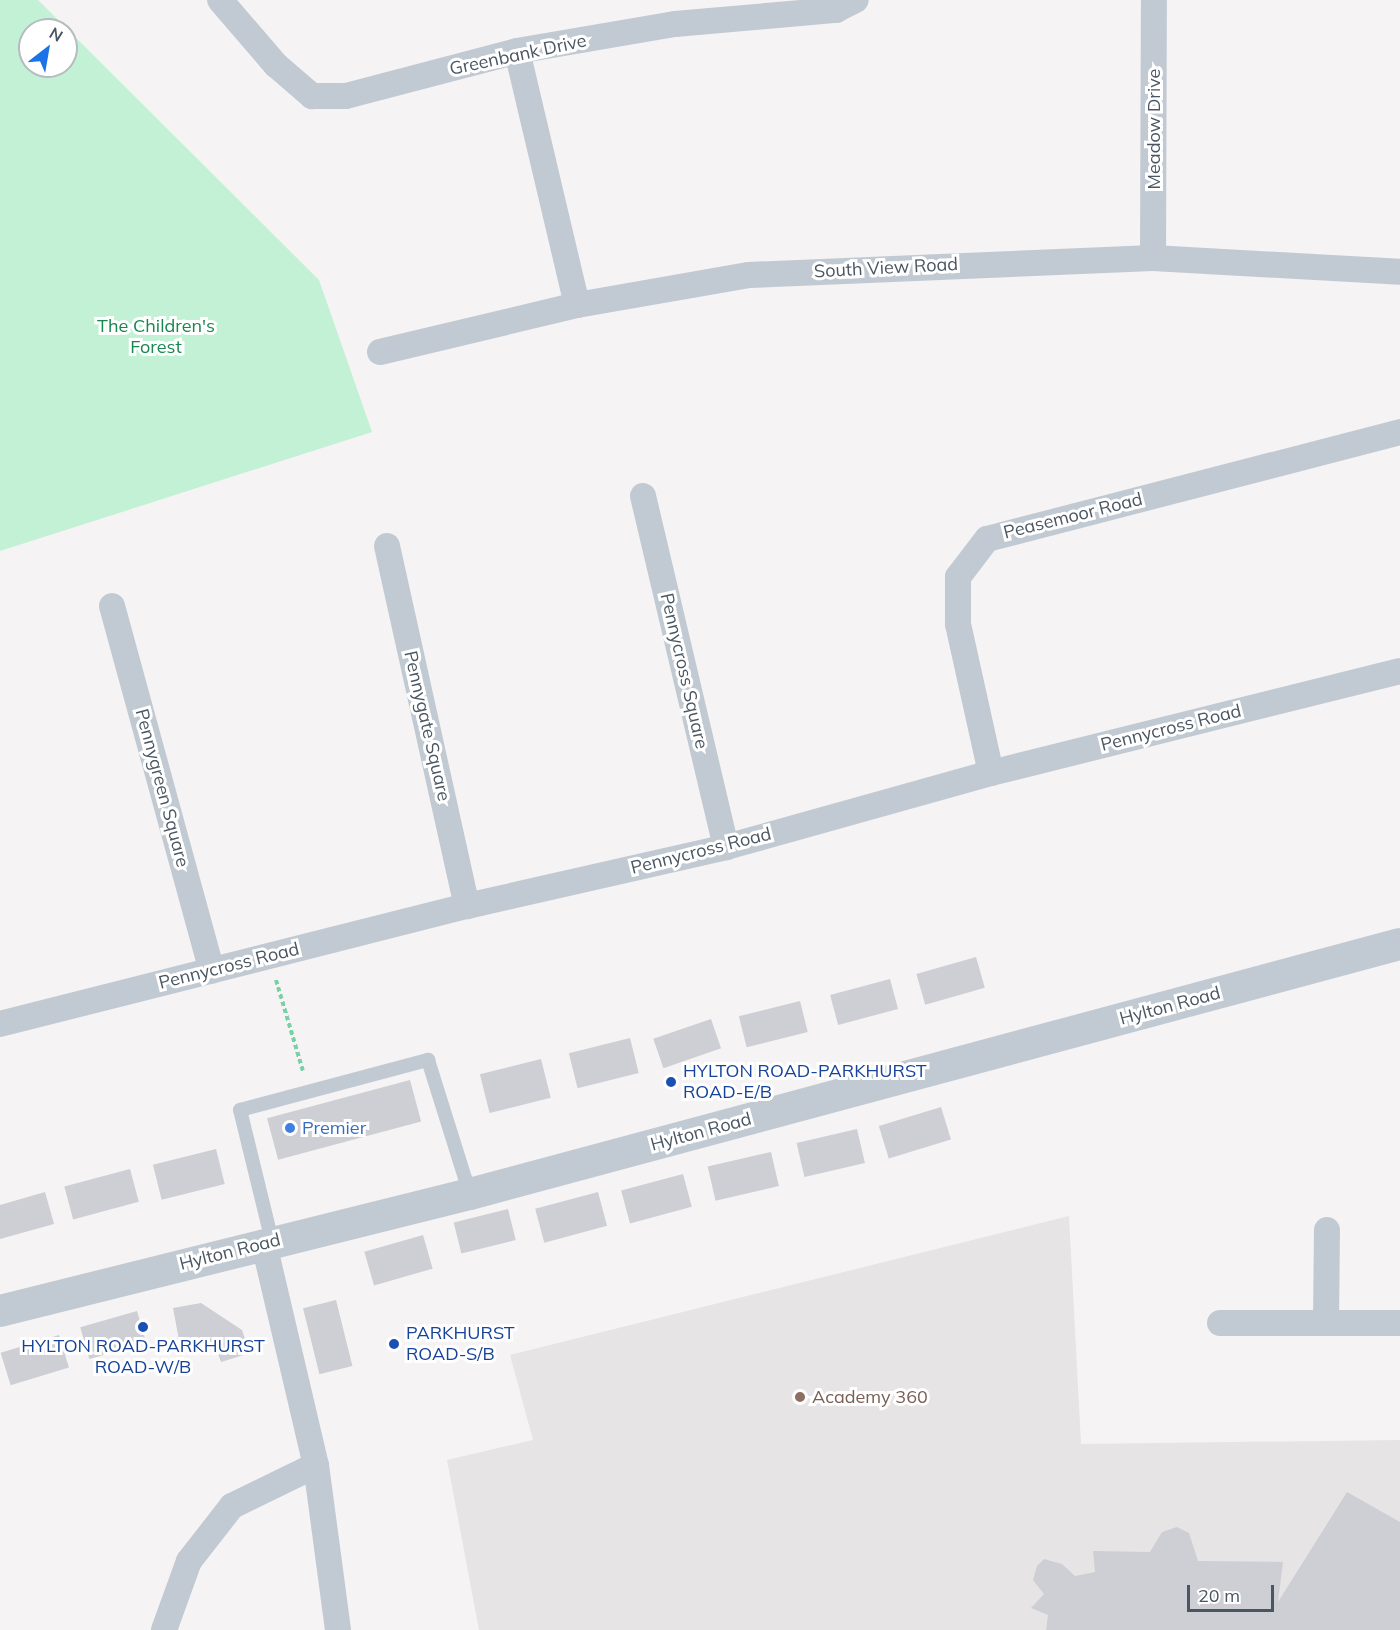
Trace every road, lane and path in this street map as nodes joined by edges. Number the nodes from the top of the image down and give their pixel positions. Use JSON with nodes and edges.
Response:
{"nodes":[{"id":1,"x":220,"y":0,"type":"edge"},
{"id":2,"x":856,"y":0,"type":"edge"},
{"id":3,"x":1154,"y":0,"type":"edge"},
{"id":4,"x":517,"y":51,"type":"junction"},
{"id":5,"x":1153,"y":258,"type":"junction"},
{"id":6,"x":1400,"y":272,"type":"edge"},
{"id":7,"x":577,"y":305,"type":"junction"},
{"id":8,"x":380,"y":352,"type":"dead end"},
{"id":9,"x":1400,"y":432,"type":"edge"},
{"id":10,"x":643,"y":496,"type":"dead end"},
{"id":11,"x":387,"y":546,"type":"dead end"},
{"id":12,"x":112,"y":606,"type":"dead end"},
{"id":13,"x":1400,"y":672,"type":"edge"},
{"id":14,"x":991,"y":773,"type":"junction"},
{"id":15,"x":726,"y":847,"type":"junction"},
{"id":16,"x":467,"y":906,"type":"junction"},
{"id":17,"x":1400,"y":944,"type":"edge"},
{"id":18,"x":269,"y":957,"type":"junction"},
{"id":19,"x":212,"y":971,"type":"junction"},
{"id":20,"x":0,"y":1024,"type":"edge"},
{"id":21,"x":310,"y":1092,"type":"junction"},
{"id":22,"x":470,"y":1194,"type":"junction"},
{"id":23,"x":1327,"y":1230,"type":"dead end"},
{"id":24,"x":268,"y":1242,"type":"junction"},
{"id":25,"x":0,"y":1311,"type":"edge"},
{"id":26,"x":1220,"y":1323,"type":"dead end"},
{"id":27,"x":1326,"y":1323,"type":"junction"},
{"id":28,"x":1400,"y":1323,"type":"edge"},
{"id":29,"x":316,"y":1465,"type":"junction"},
{"id":30,"x":164,"y":1630,"type":"edge"},
{"id":31,"x":338,"y":1630,"type":"edge"}],
"edges":[{"from":1,"to":4,"type":"street","name":"Greenbank Drive"},
{"from":2,"to":4,"type":"street","name":"Greenbank Drive"},
{"from":3,"to":5,"type":"street","name":"Meadow Drive"},
{"from":4,"to":7,"type":"street"},
{"from":5,"to":6,"type":"street","name":"South View Road"},
{"from":5,"to":7,"type":"street","name":"South View Road"},
{"from":7,"to":8,"type":"street","name":"South View Road"},
{"from":9,"to":14,"type":"street","name":"Peasemoor Road"},
{"from":10,"to":15,"type":"street","name":"Pennycross Square"},
{"from":11,"to":16,"type":"street","name":"Pennygate Square"},
{"from":12,"to":19,"type":"street","name":"Pennygreen Square"},
{"from":13,"to":14,"type":"street","name":"Pennycross Road"},
{"from":14,"to":15,"type":"street","name":"Pennycross Road"},
{"from":15,"to":16,"type":"street","name":"Pennycross Road"},
{"from":16,"to":18,"type":"street","name":"Pennycross Road"},
{"from":17,"to":22,"type":"street","name":"Hylton Road"},
{"from":18,"to":19,"type":"street","name":"Pennycross Road"},
{"from":18,"to":21,"type":"path"},
{"from":19,"to":20,"type":"street","name":"Pennycross Road"},
{"from":21,"to":22,"type":"lane"},
{"from":21,"to":24,"type":"lane"},
{"from":22,"to":24,"type":"street","name":"Hylton Road"},
{"from":23,"to":27,"type":"street"},
{"from":24,"to":25,"type":"street","name":"Hylton Road"},
{"from":24,"to":29,"type":"street"},
{"from":26,"to":27,"type":"street"},
{"from":27,"to":28,"type":"street"},
{"from":29,"to":30,"type":"street"},
{"from":29,"to":31,"type":"street"}]}
